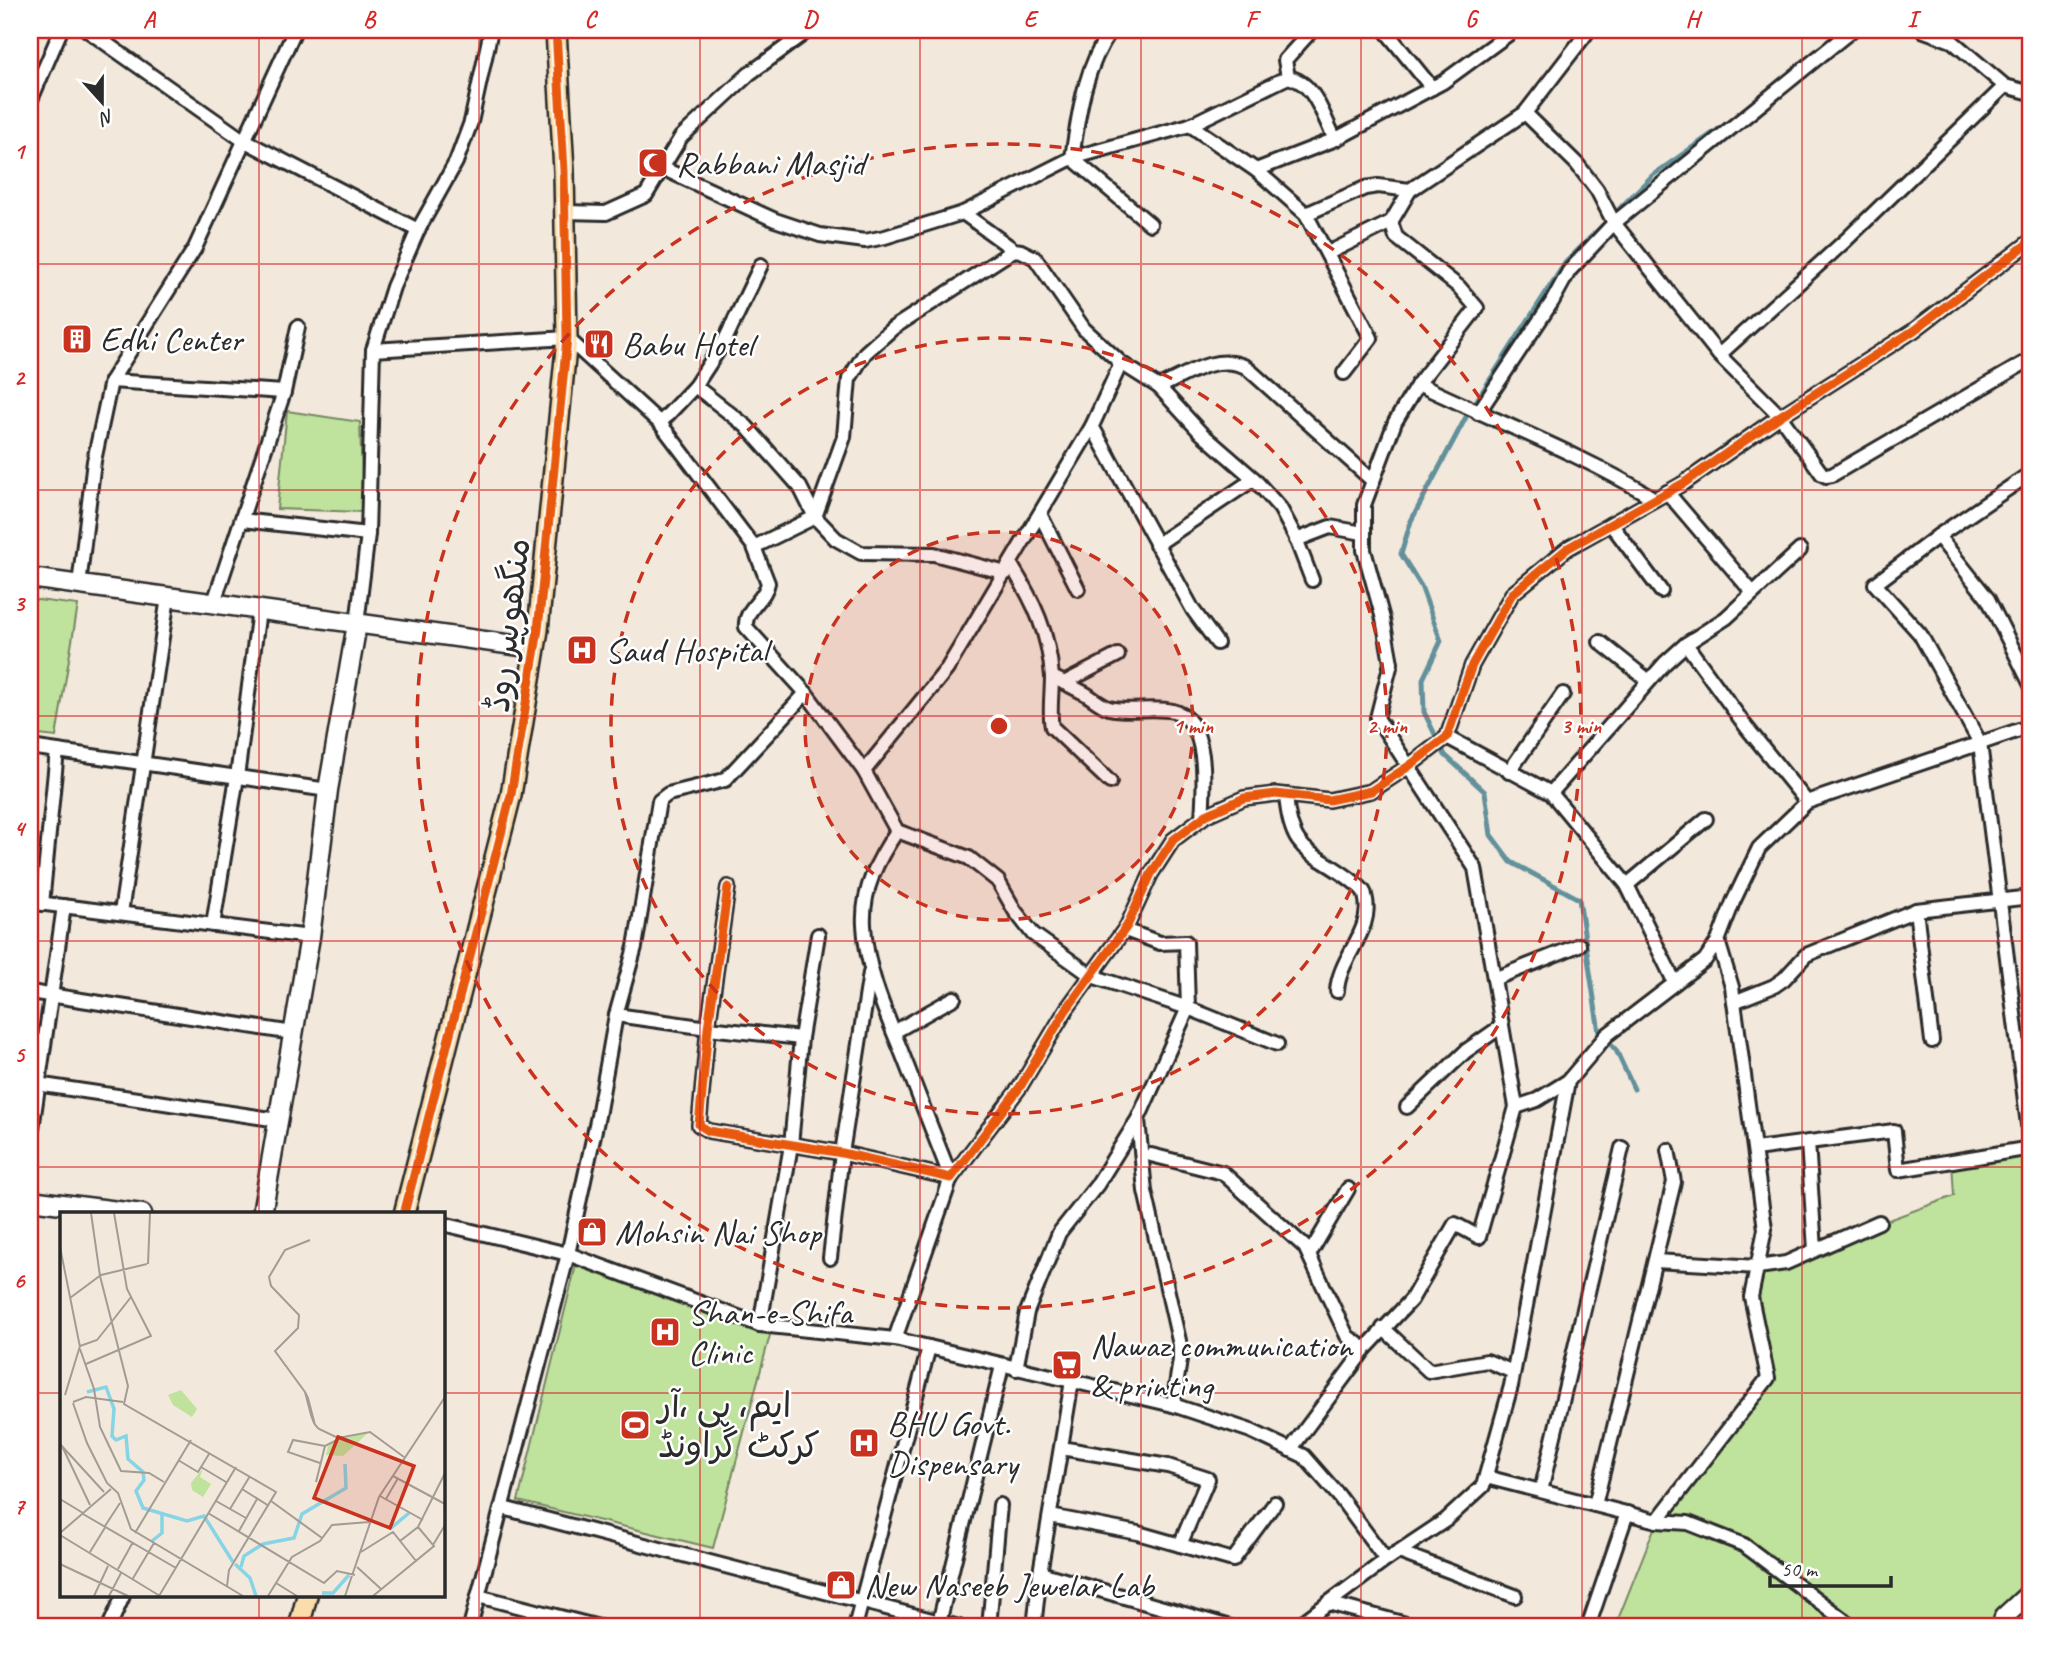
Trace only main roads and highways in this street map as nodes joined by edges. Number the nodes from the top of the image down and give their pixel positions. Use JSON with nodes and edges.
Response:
{"nodes":[{"id":1,"x":556,"y":30,"type":"edge"},
{"id":2,"x":405,"y":1212,"type":"edge"},
{"id":3,"x":306,"y":1598,"type":"edge"},
{"id":4,"x":299,"y":1627,"type":"edge"}],
"edges":[{"from":1,"to":2,"type":"main road","name":"منگھوپیر روڈ"},
{"from":3,"to":4,"type":"main road"}]}
